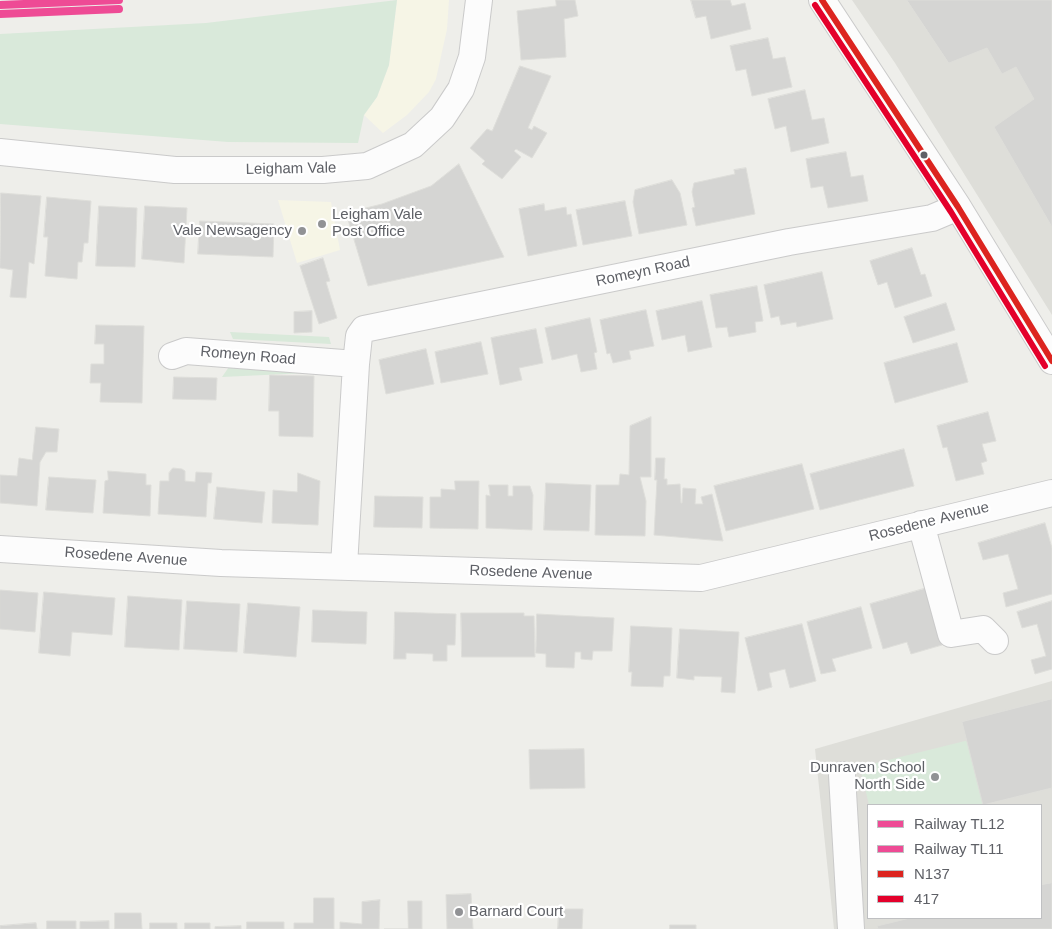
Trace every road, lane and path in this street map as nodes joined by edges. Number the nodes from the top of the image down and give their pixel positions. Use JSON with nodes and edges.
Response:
{"nodes":[{"id":1,"x":479,"y":0,"type":"edge"},
{"id":2,"x":822,"y":0,"type":"edge"},
{"id":3,"x":0,"y":152,"type":"edge"},
{"id":4,"x":958,"y":207,"type":"junction"},
{"id":5,"x":172,"y":356,"type":"dead end"},
{"id":6,"x":1052,"y":361,"type":"edge"},
{"id":7,"x":356,"y":364,"type":"junction"},
{"id":8,"x":1052,"y":492,"type":"edge"},
{"id":9,"x":921,"y":524,"type":"junction"},
{"id":10,"x":0,"y":549,"type":"edge"},
{"id":11,"x":344,"y":566,"type":"junction"},
{"id":12,"x":995,"y":642,"type":"dead end"},
{"id":13,"x":842,"y":775,"type":"dead end"},
{"id":14,"x":851,"y":929,"type":"edge"}],
"edges":[{"from":1,"to":3,"type":"street","name":"Leigham Vale"},
{"from":2,"to":4,"type":"street"},
{"from":4,"to":6,"type":"street"},
{"from":4,"to":7,"type":"street","name":"Romeyn Road"},
{"from":5,"to":7,"type":"street","name":"Romeyn Road"},
{"from":7,"to":11,"type":"street","name":"Romeyn Road"},
{"from":8,"to":9,"type":"street","name":"Rosedene Avenue"},
{"from":9,"to":11,"type":"street","name":"Rosedene Avenue"},
{"from":9,"to":12,"type":"street"},
{"from":10,"to":11,"type":"street","name":"Rosedene Avenue"},
{"from":13,"to":14,"type":"street"}]}
